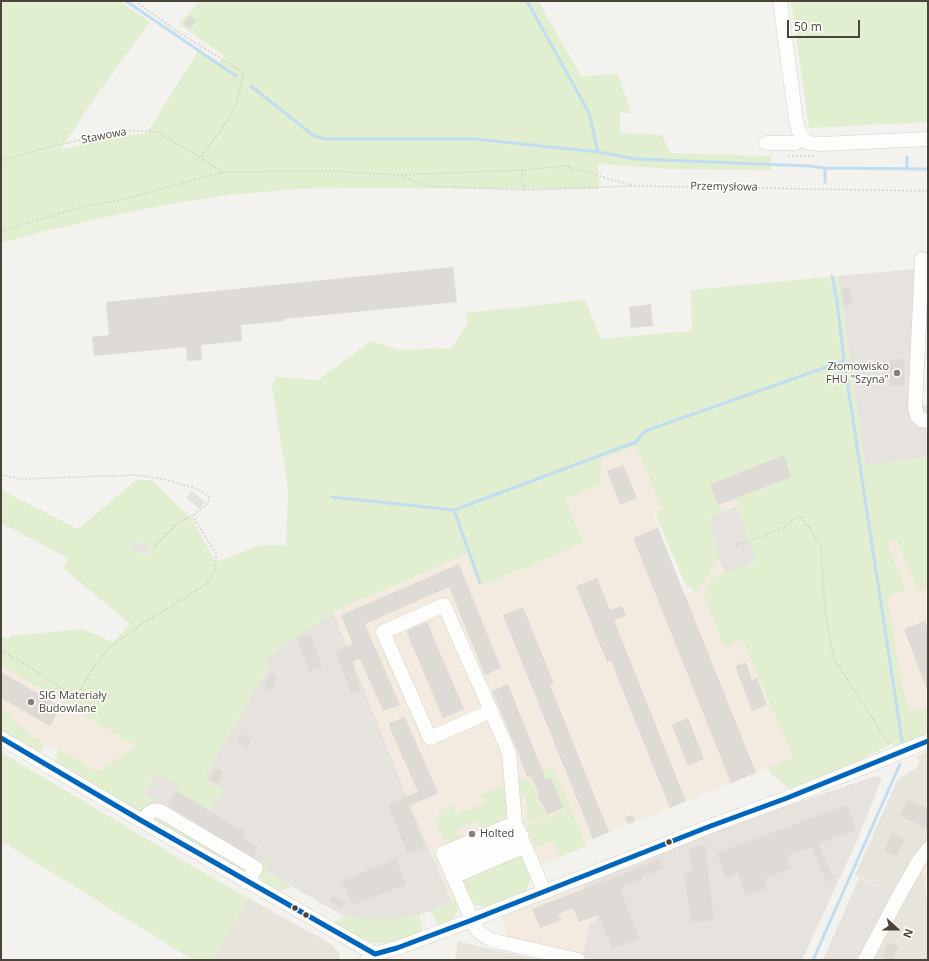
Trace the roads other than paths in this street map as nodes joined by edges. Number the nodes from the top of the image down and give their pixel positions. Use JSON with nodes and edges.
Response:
{"nodes":[{"id":1,"x":780,"y":1,"type":"edge"},
{"id":2,"x":803,"y":139,"type":"junction"},
{"id":3,"x":928,"y":139,"type":"edge"},
{"id":4,"x":766,"y":143,"type":"dead end"},
{"id":5,"x":922,"y":258,"type":"dead end"},
{"id":6,"x":928,"y":421,"type":"edge"},
{"id":7,"x":491,"y":710,"type":"junction"},
{"id":8,"x":1,"y":738,"type":"edge"},
{"id":9,"x":928,"y":741,"type":"edge"},
{"id":10,"x":520,"y":835,"type":"junction"},
{"id":11,"x":928,"y":849,"type":"edge"},
{"id":12,"x":450,"y":871,"type":"junction"},
{"id":13,"x":544,"y":891,"type":"junction"},
{"id":14,"x":472,"y":920,"type":"junction"},
{"id":15,"x":371,"y":957,"type":"edge"},
{"id":16,"x":578,"y":960,"type":"edge"},
{"id":17,"x":865,"y":960,"type":"edge"}],
"edges":[{"from":1,"to":2,"type":"street"},
{"from":2,"to":3,"type":"street"},
{"from":2,"to":4,"type":"street"},
{"from":5,"to":6,"type":"street"},
{"from":7,"to":7,"type":"street"},
{"from":7,"to":10,"type":"street"},
{"from":8,"to":15,"type":"street"},
{"from":9,"to":13,"type":"street"},
{"from":10,"to":12,"type":"street"},
{"from":10,"to":12,"type":"street"},
{"from":10,"to":13,"type":"street"},
{"from":11,"to":17,"type":"street"},
{"from":12,"to":14,"type":"street"},
{"from":13,"to":14,"type":"street"},
{"from":14,"to":15,"type":"street"},
{"from":14,"to":16,"type":"street"}]}
